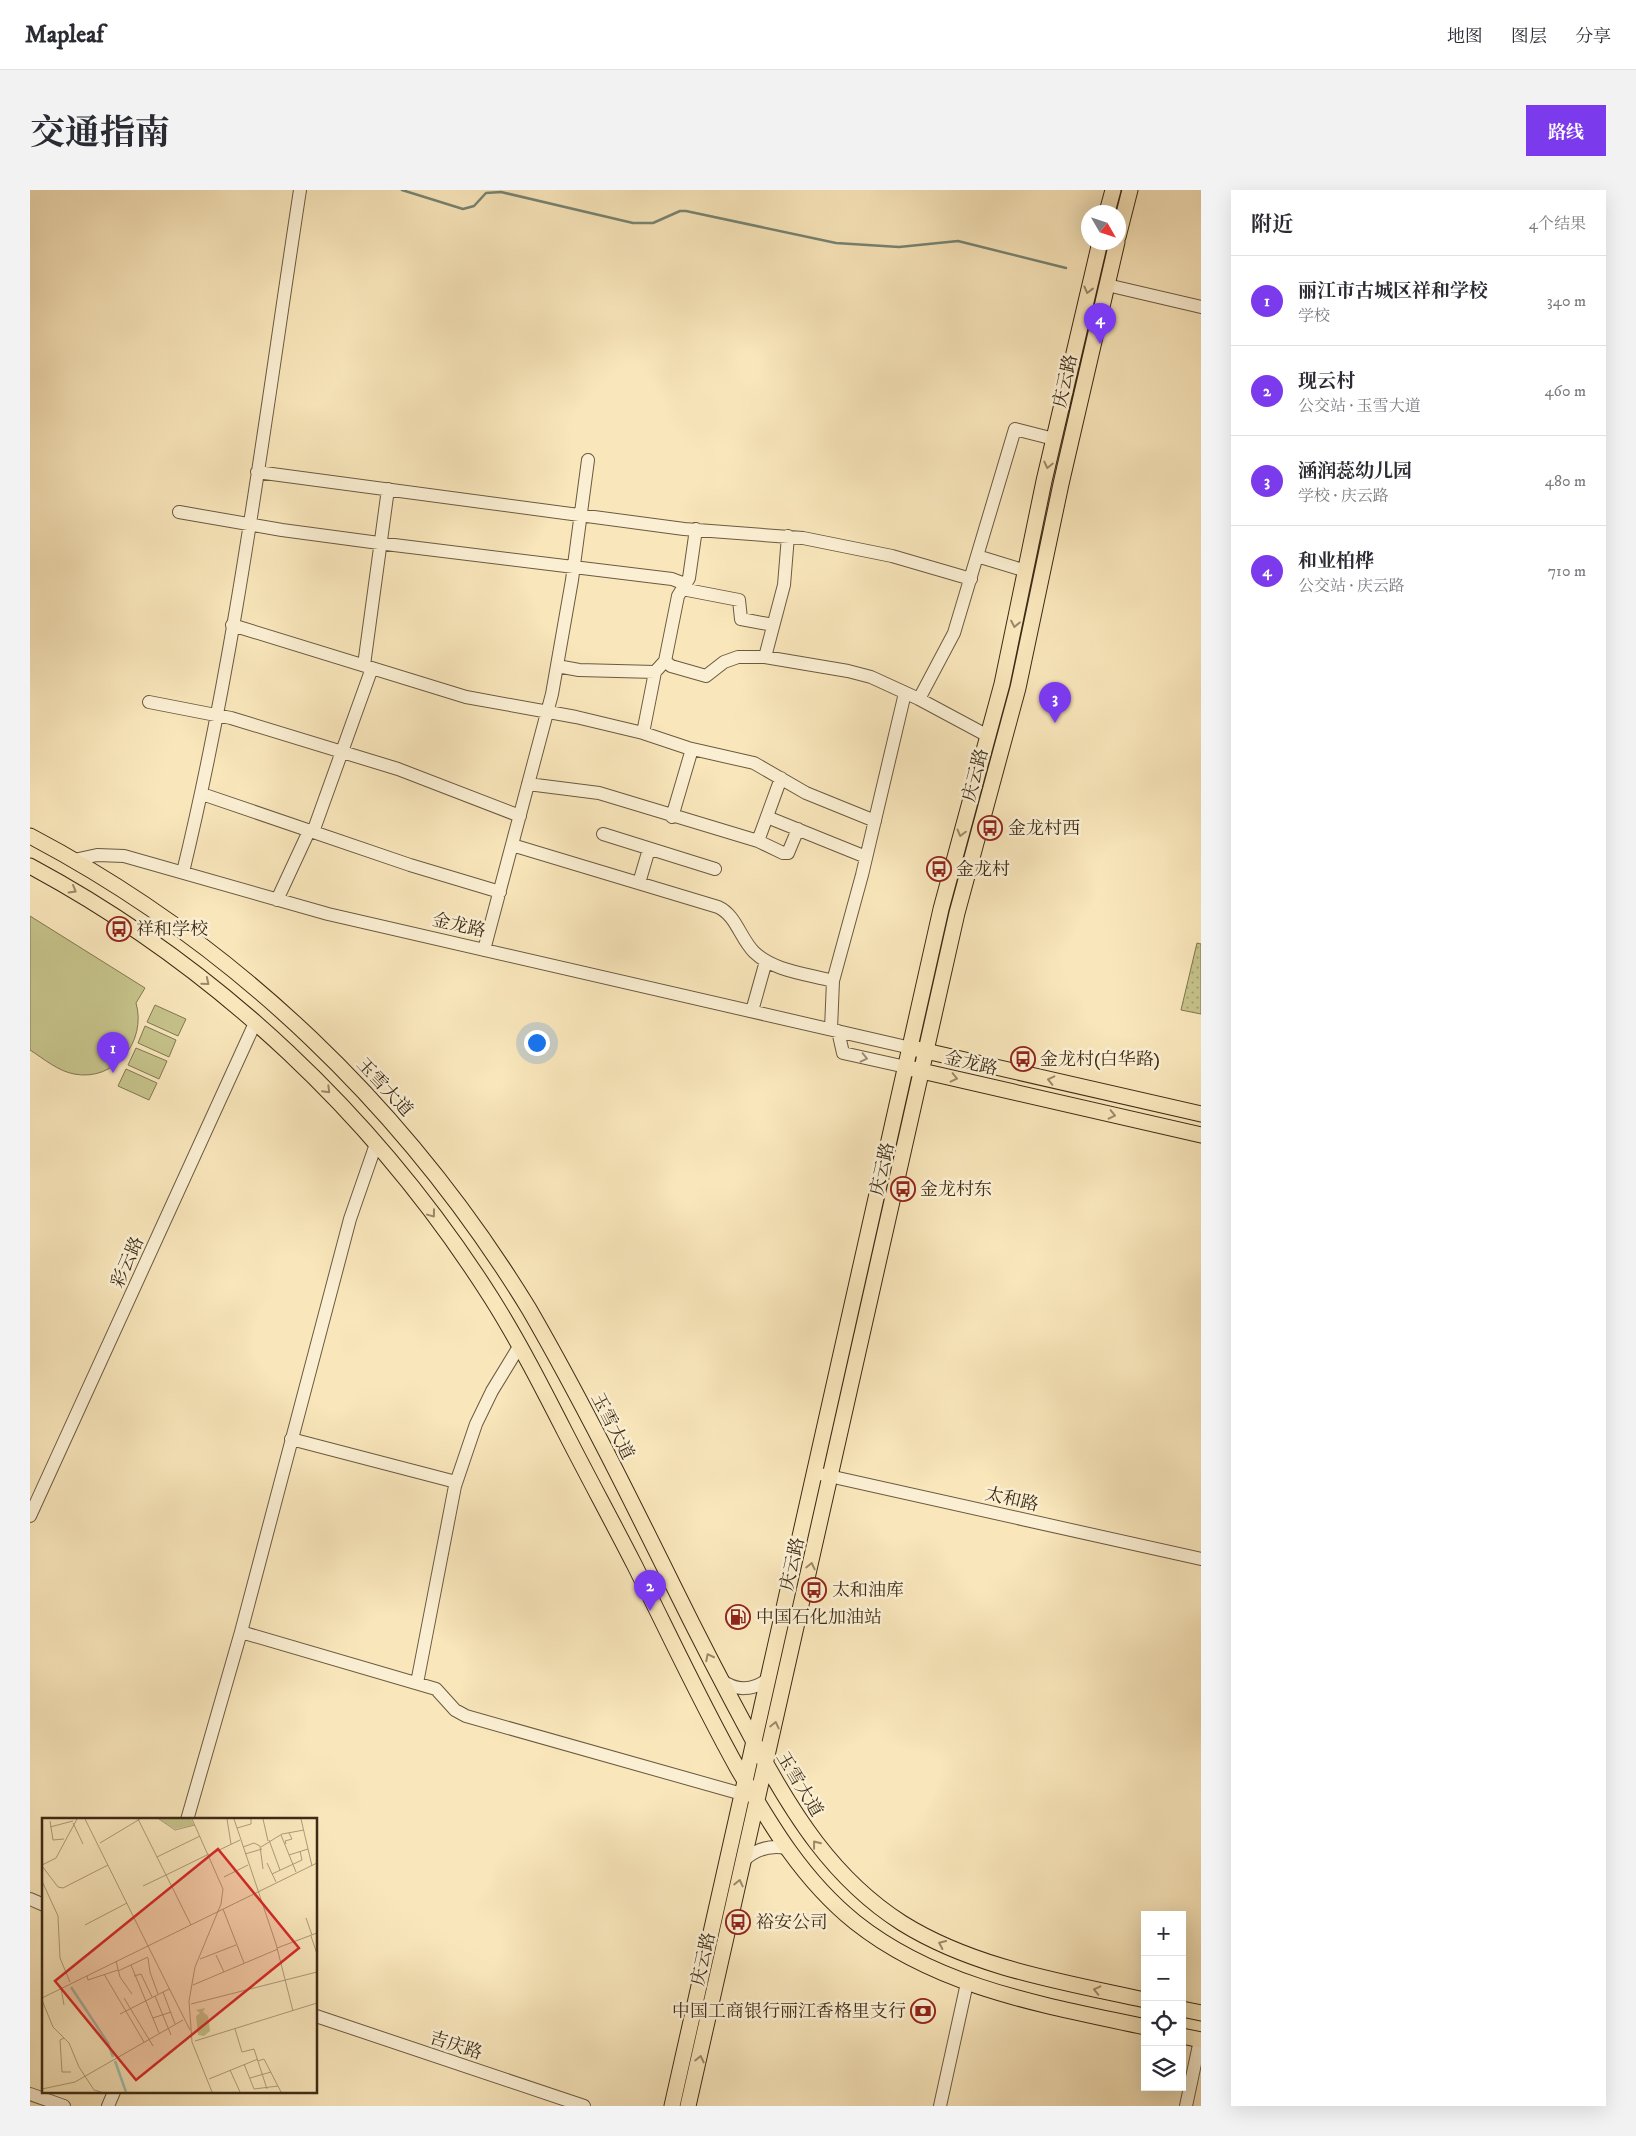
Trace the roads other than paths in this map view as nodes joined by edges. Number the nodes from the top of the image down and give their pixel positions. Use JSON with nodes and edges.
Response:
{"nodes":[{"id":1,"x":300,"y":190,"type":"edge"},
{"id":2,"x":1112,"y":190,"type":"edge"},
{"id":3,"x":1130,"y":190,"type":"edge"},
{"id":4,"x":1109,"y":205,"type":"edge"},
{"id":5,"x":1126,"y":206,"type":"edge"},
{"id":6,"x":1098,"y":250,"type":"edge"},
{"id":7,"x":1115,"y":250,"type":"edge"},
{"id":8,"x":1107,"y":285,"type":"junction"},
{"id":9,"x":1201,"y":307,"type":"edge"},
{"id":10,"x":1054,"y":439,"type":"junction"},
{"id":11,"x":588,"y":460,"type":"dead end"},
{"id":12,"x":256,"y":472,"type":"junction"},
{"id":13,"x":388,"y":489,"type":"junction"},
{"id":14,"x":179,"y":512,"type":"dead end"},
{"id":15,"x":581,"y":514,"type":"junction"},
{"id":16,"x":248,"y":524,"type":"junction"},
{"id":17,"x":696,"y":529,"type":"junction"},
{"id":18,"x":788,"y":536,"type":"junction"},
{"id":19,"x":381,"y":544,"type":"junction"},
{"id":20,"x":977,"y":556,"type":"junction"},
{"id":21,"x":574,"y":566,"type":"junction"},
{"id":22,"x":1026,"y":571,"type":"junction"},
{"id":23,"x":971,"y":579,"type":"junction"},
{"id":24,"x":684,"y":586,"type":"junction"},
{"id":25,"x":232,"y":624,"type":"junction"},
{"id":26,"x":773,"y":626,"type":"junction"},
{"id":27,"x":764,"y":658,"type":"junction"},
{"id":28,"x":666,"y":662,"type":"junction"},
{"id":29,"x":368,"y":666,"type":"junction"},
{"id":30,"x":557,"y":666,"type":"junction"},
{"id":31,"x":655,"y":672,"type":"junction"},
{"id":32,"x":905,"y":692,"type":"junction"},
{"id":33,"x":919,"y":699,"type":"junction"},
{"id":34,"x":148,"y":702,"type":"dead end"},
{"id":35,"x":547,"y":712,"type":"junction"},
{"id":36,"x":216,"y":715,"type":"junction"},
{"id":37,"x":644,"y":733,"type":"junction"},
{"id":38,"x":988,"y":736,"type":"junction"},
{"id":39,"x":692,"y":749,"type":"junction"},
{"id":40,"x":342,"y":752,"type":"junction"},
{"id":41,"x":781,"y":778,"type":"junction"},
{"id":42,"x":528,"y":784,"type":"junction"},
{"id":43,"x":202,"y":794,"type":"junction"},
{"id":44,"x":520,"y":816,"type":"junction"},
{"id":45,"x":672,"y":817,"type":"junction"},
{"id":46,"x":767,"y":817,"type":"junction"},
{"id":47,"x":875,"y":821,"type":"junction"},
{"id":48,"x":798,"y":829,"type":"junction"},
{"id":49,"x":311,"y":831,"type":"junction"},
{"id":50,"x":603,"y":834,"type":"dead end"},
{"id":51,"x":30,"y":836,"type":"edge"},
{"id":52,"x":758,"y":841,"type":"junction"},
{"id":53,"x":512,"y":845,"type":"junction"},
{"id":54,"x":650,"y":849,"type":"junction"},
{"id":55,"x":866,"y":857,"type":"junction"},
{"id":56,"x":74,"y":860,"type":"junction"},
{"id":57,"x":30,"y":866,"type":"edge"},
{"id":58,"x":715,"y":869,"type":"dead end"},
{"id":59,"x":183,"y":872,"type":"junction"},
{"id":60,"x":638,"y":883,"type":"junction"},
{"id":61,"x":500,"y":892,"type":"junction"},
{"id":62,"x":277,"y":900,"type":"junction"},
{"id":63,"x":484,"y":950,"type":"junction"},
{"id":64,"x":766,"y":961,"type":"junction"},
{"id":65,"x":833,"y":981,"type":"junction"},
{"id":66,"x":752,"y":1011,"type":"junction"},
{"id":67,"x":255,"y":1023,"type":"junction"},
{"id":68,"x":834,"y":1030,"type":"junction"},
{"id":69,"x":911,"y":1048,"type":"junction"},
{"id":70,"x":927,"y":1052,"type":"junction"},
{"id":71,"x":906,"y":1067,"type":"junction"},
{"id":72,"x":923,"y":1071,"type":"junction"},
{"id":73,"x":1201,"y":1114,"type":"edge"},
{"id":74,"x":1201,"y":1135,"type":"edge"},
{"id":75,"x":376,"y":1144,"type":"junction"},
{"id":76,"x":520,"y":1345,"type":"junction"},
{"id":77,"x":291,"y":1439,"type":"junction"},
{"id":78,"x":815,"y":1472,"type":"junction"},
{"id":79,"x":832,"y":1476,"type":"junction"},
{"id":80,"x":456,"y":1482,"type":"junction"},
{"id":81,"x":30,"y":1516,"type":"edge"},
{"id":82,"x":1201,"y":1559,"type":"edge"},
{"id":83,"x":241,"y":1632,"type":"junction"},
{"id":84,"x":768,"y":1679,"type":"junction"},
{"id":85,"x":721,"y":1680,"type":"junction"},
{"id":86,"x":417,"y":1683,"type":"junction"},
{"id":87,"x":754,"y":1742,"type":"junction"},
{"id":88,"x":766,"y":1764,"type":"junction"},
{"id":89,"x":744,"y":1787,"type":"junction"},
{"id":90,"x":758,"y":1802,"type":"junction"},
{"id":91,"x":188,"y":1818,"type":"edge"},
{"id":92,"x":786,"y":1848,"type":"junction"},
{"id":93,"x":744,"y":1860,"type":"junction"},
{"id":94,"x":30,"y":1898,"type":"edge"},
{"id":95,"x":42,"y":1904,"type":"edge"},
{"id":96,"x":967,"y":1983,"type":"junction"},
{"id":97,"x":1141,"y":1999,"type":"edge"},
{"id":98,"x":1186,"y":2010,"type":"edge"},
{"id":99,"x":1201,"y":2013,"type":"edge"},
{"id":100,"x":318,"y":2017,"type":"edge"},
{"id":101,"x":1141,"y":2027,"type":"edge"},
{"id":102,"x":1186,"y":2037,"type":"edge"},
{"id":103,"x":1200,"y":2040,"type":"edge"},
{"id":104,"x":30,"y":2094,"type":"edge"},
{"id":105,"x":64,"y":2106,"type":"edge"},
{"id":106,"x":584,"y":2106,"type":"edge"},
{"id":107,"x":672,"y":2106,"type":"edge"},
{"id":108,"x":688,"y":2106,"type":"edge"},
{"id":109,"x":940,"y":2106,"type":"edge"},
{"id":110,"x":1186,"y":2106,"type":"edge"}],
"edges":[{"from":1,"to":12,"type":"street"},
{"from":2,"to":4,"type":"main road"},
{"from":3,"to":5,"type":"main road"},
{"from":6,"to":10,"type":"main road","name":"庆云路","one_way":true},
{"from":7,"to":8,"type":"main road","name":"庆云路"},
{"from":8,"to":9,"type":"street"},
{"from":8,"to":70,"type":"main road","name":"庆云路"},
{"from":10,"to":20,"type":"street"},
{"from":10,"to":22,"type":"main road","name":"庆云路","one_way":true},
{"from":11,"to":15,"type":"street"},
{"from":12,"to":13,"type":"street"},
{"from":12,"to":16,"type":"street"},
{"from":13,"to":15,"type":"street"},
{"from":13,"to":19,"type":"street"},
{"from":14,"to":16,"type":"street"},
{"from":15,"to":17,"type":"street"},
{"from":15,"to":21,"type":"street"},
{"from":16,"to":19,"type":"street"},
{"from":16,"to":25,"type":"street"},
{"from":17,"to":18,"type":"street"},
{"from":17,"to":24,"type":"street"},
{"from":18,"to":23,"type":"street"},
{"from":18,"to":26,"type":"street"},
{"from":19,"to":21,"type":"street"},
{"from":19,"to":29,"type":"street"},
{"from":20,"to":22,"type":"street"},
{"from":20,"to":23,"type":"street"},
{"from":21,"to":24,"type":"street"},
{"from":21,"to":30,"type":"street"},
{"from":22,"to":38,"type":"main road","name":"庆云路","one_way":true},
{"from":23,"to":33,"type":"street"},
{"from":24,"to":26,"type":"street"},
{"from":24,"to":28,"type":"street"},
{"from":25,"to":29,"type":"street"},
{"from":25,"to":36,"type":"street"},
{"from":26,"to":27,"type":"street"},
{"from":27,"to":28,"type":"street"},
{"from":27,"to":32,"type":"street"},
{"from":28,"to":31,"type":"street"},
{"from":29,"to":35,"type":"street"},
{"from":29,"to":40,"type":"street"},
{"from":30,"to":31,"type":"street"},
{"from":30,"to":35,"type":"street"},
{"from":31,"to":37,"type":"street"},
{"from":32,"to":33,"type":"street"},
{"from":32,"to":47,"type":"street"},
{"from":33,"to":38,"type":"street"},
{"from":34,"to":36,"type":"street"},
{"from":35,"to":37,"type":"street"},
{"from":35,"to":42,"type":"street"},
{"from":36,"to":40,"type":"street"},
{"from":36,"to":43,"type":"street"},
{"from":37,"to":39,"type":"street"},
{"from":38,"to":69,"type":"main road","name":"庆云路","one_way":true},
{"from":39,"to":41,"type":"street"},
{"from":39,"to":45,"type":"street"},
{"from":40,"to":44,"type":"street"},
{"from":40,"to":49,"type":"street"},
{"from":41,"to":46,"type":"street"},
{"from":41,"to":47,"type":"street"},
{"from":42,"to":44,"type":"street"},
{"from":42,"to":45,"type":"street"},
{"from":43,"to":49,"type":"street"},
{"from":43,"to":59,"type":"street"},
{"from":44,"to":53,"type":"street"},
{"from":45,"to":52,"type":"street"},
{"from":46,"to":48,"type":"street"},
{"from":46,"to":52,"type":"street"},
{"from":47,"to":55,"type":"street"},
{"from":48,"to":52,"type":"street"},
{"from":48,"to":55,"type":"street"},
{"from":49,"to":61,"type":"street"},
{"from":49,"to":62,"type":"street"},
{"from":50,"to":54,"type":"street"},
{"from":51,"to":56,"type":"main road","name":"玉雪大道"},
{"from":53,"to":60,"type":"street"},
{"from":53,"to":61,"type":"street"},
{"from":54,"to":58,"type":"street"},
{"from":54,"to":60,"type":"street"},
{"from":55,"to":65,"type":"street"},
{"from":56,"to":59,"type":"street","name":"金龙路"},
{"from":85,"to":56,"type":"main road","name":"玉雪大道","one_way":true},
{"from":57,"to":67,"type":"main road","one_way":true},
{"from":59,"to":62,"type":"street","name":"金龙路"},
{"from":60,"to":64,"type":"street"},
{"from":61,"to":63,"type":"street"},
{"from":62,"to":63,"type":"street","name":"金龙路"},
{"from":63,"to":66,"type":"street","name":"金龙路"},
{"from":64,"to":65,"type":"street"},
{"from":64,"to":66,"type":"street"},
{"from":65,"to":68,"type":"street"},
{"from":66,"to":68,"type":"street","name":"金龙路"},
{"from":67,"to":75,"type":"main road","one_way":true},
{"from":67,"to":81,"type":"street","name":"彩云路"},
{"from":68,"to":69,"type":"street","name":"金龙路"},
{"from":68,"to":71,"type":"street","name":"金龙路","one_way":true},
{"from":69,"to":70,"type":"main road","name":"金龙路"},
{"from":69,"to":71,"type":"main road","name":"庆云路"},
{"from":70,"to":72,"type":"main road","name":"庆云路"},
{"from":73,"to":70,"type":"main road","name":"金龙路","one_way":true},
{"from":71,"to":72,"type":"main road","name":"金龙路"},
{"from":71,"to":78,"type":"main road","name":"庆云路"},
{"from":72,"to":74,"type":"main road","name":"金龙路","one_way":true},
{"from":72,"to":79,"type":"main road","name":"庆云路"},
{"from":75,"to":76,"type":"main road","one_way":true},
{"from":75,"to":77,"type":"street"},
{"from":76,"to":80,"type":"street"},
{"from":76,"to":89,"type":"main road"},
{"from":77,"to":80,"type":"street"},
{"from":77,"to":83,"type":"street"},
{"from":78,"to":79,"type":"street","name":"太和路"},
{"from":78,"to":84,"type":"main road","name":"庆云路"},
{"from":79,"to":82,"type":"street","name":"太和路"},
{"from":88,"to":79,"type":"main road","name":"庆云路","one_way":true},
{"from":80,"to":86,"type":"street"},
{"from":83,"to":86,"type":"street"},
{"from":83,"to":91,"type":"street"},
{"from":84,"to":85,"type":"street"},
{"from":84,"to":87,"type":"main road","name":"庆云路"},
{"from":85,"to":87,"type":"main road","name":"玉雪大道"},
{"from":86,"to":89,"type":"street"},
{"from":87,"to":88,"type":"main road","name":"玉雪大道"},
{"from":87,"to":89,"type":"main road","name":"庆云路"},
{"from":88,"to":90,"type":"main road","name":"庆云路"},
{"from":97,"to":88,"type":"main road","name":"玉雪大道","one_way":true},
{"from":89,"to":90,"type":"main road"},
{"from":89,"to":107,"type":"main road","name":"庆云路"},
{"from":90,"to":92,"type":"main road"},
{"from":90,"to":93,"type":"main road","name":"庆云路"},
{"from":92,"to":93,"type":"street"},
{"from":92,"to":96,"type":"main road"},
{"from":108,"to":93,"type":"main road","name":"庆云路","one_way":true},
{"from":94,"to":95,"type":"street"},
{"from":96,"to":101,"type":"main road"},
{"from":96,"to":109,"type":"street"},
{"from":98,"to":99,"type":"main road"},
{"from":100,"to":106,"type":"street","name":"吉庆路"},
{"from":102,"to":103,"type":"main road"},
{"from":103,"to":110,"type":"street"},
{"from":104,"to":105,"type":"street"}]}
